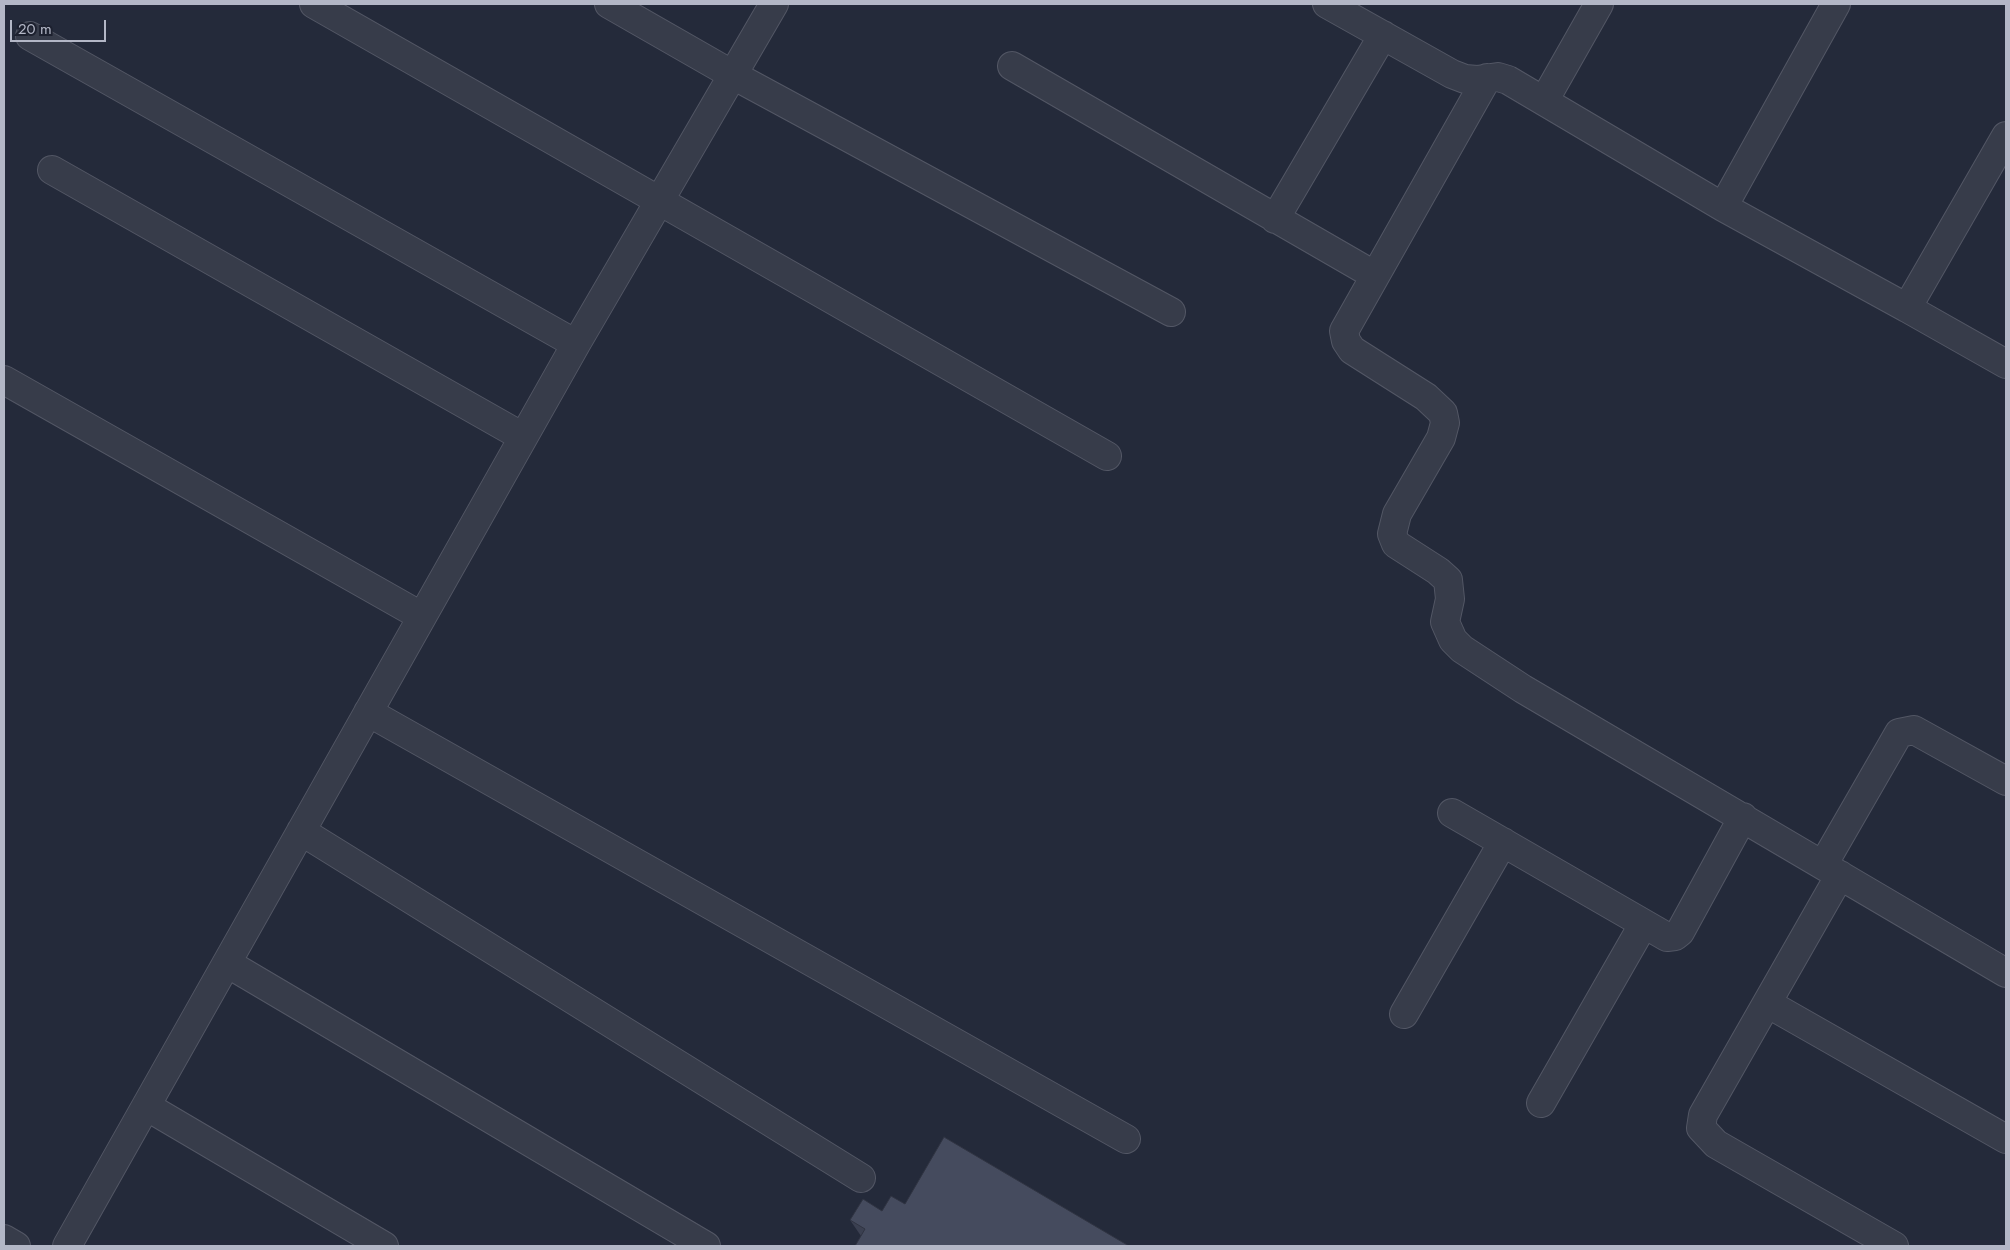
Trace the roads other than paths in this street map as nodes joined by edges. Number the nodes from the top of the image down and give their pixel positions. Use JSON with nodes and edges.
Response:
{"nodes":[{"id":1,"x":314,"y":4,"type":"edge"},
{"id":2,"x":609,"y":4,"type":"edge"},
{"id":3,"x":774,"y":4,"type":"edge"},
{"id":4,"x":1327,"y":4,"type":"edge"},
{"id":5,"x":1599,"y":4,"type":"edge"},
{"id":6,"x":1836,"y":4,"type":"edge"},
{"id":7,"x":1383,"y":35,"type":"junction"},
{"id":8,"x":30,"y":36,"type":"dead end"},
{"id":9,"x":1012,"y":66,"type":"dead end"},
{"id":10,"x":733,"y":75,"type":"junction"},
{"id":11,"x":1487,"y":78,"type":"junction"},
{"id":12,"x":1544,"y":101,"type":"junction"},
{"id":13,"x":2006,"y":136,"type":"edge"},
{"id":14,"x":52,"y":170,"type":"dead end"},
{"id":15,"x":658,"y":202,"type":"junction"},
{"id":16,"x":1723,"y":207,"type":"junction"},
{"id":17,"x":1275,"y":218,"type":"junction"},
{"id":18,"x":1374,"y":275,"type":"junction"},
{"id":19,"x":1907,"y":308,"type":"junction"},
{"id":20,"x":1171,"y":312,"type":"dead end"},
{"id":21,"x":576,"y":344,"type":"junction"},
{"id":22,"x":2006,"y":364,"type":"edge"},
{"id":23,"x":4,"y":380,"type":"edge"},
{"id":24,"x":523,"y":437,"type":"junction"},
{"id":25,"x":1107,"y":456,"type":"dead end"},
{"id":26,"x":421,"y":616,"type":"junction"},
{"id":27,"x":368,"y":712,"type":"junction"},
{"id":28,"x":2006,"y":781,"type":"edge"},
{"id":29,"x":1452,"y":813,"type":"dead end"},
{"id":30,"x":1743,"y":817,"type":"junction"},
{"id":31,"x":301,"y":831,"type":"junction"},
{"id":32,"x":1502,"y":842,"type":"junction"},
{"id":33,"x":1832,"y":870,"type":"junction"},
{"id":34,"x":1643,"y":925,"type":"junction"},
{"id":35,"x":227,"y":963,"type":"junction"},
{"id":36,"x":2004,"y":965,"type":"edge"},
{"id":37,"x":1767,"y":1003,"type":"junction"},
{"id":38,"x":1404,"y":1014,"type":"dead end"},
{"id":39,"x":1541,"y":1102,"type":"dead end"},
{"id":40,"x":146,"y":1106,"type":"junction"},
{"id":41,"x":1126,"y":1139,"type":"dead end"},
{"id":42,"x":2006,"y":1139,"type":"edge"},
{"id":43,"x":861,"y":1178,"type":"dead end"},
{"id":44,"x":4,"y":1239,"type":"edge"},
{"id":45,"x":16,"y":1246,"type":"edge"},
{"id":46,"x":67,"y":1246,"type":"edge"},
{"id":47,"x":384,"y":1246,"type":"edge"},
{"id":48,"x":706,"y":1246,"type":"edge"},
{"id":49,"x":1894,"y":1246,"type":"edge"}],
"edges":[{"from":1,"to":15,"type":"street"},
{"from":2,"to":10,"type":"street"},
{"from":3,"to":10,"type":"street"},
{"from":4,"to":7,"type":"street"},
{"from":5,"to":12,"type":"street"},
{"from":6,"to":16,"type":"street"},
{"from":7,"to":11,"type":"street"},
{"from":7,"to":17,"type":"street"},
{"from":8,"to":21,"type":"street"},
{"from":9,"to":17,"type":"street"},
{"from":10,"to":15,"type":"street"},
{"from":10,"to":20,"type":"street"},
{"from":11,"to":12,"type":"street"},
{"from":11,"to":18,"type":"street"},
{"from":12,"to":16,"type":"street"},
{"from":13,"to":19,"type":"street"},
{"from":14,"to":24,"type":"street"},
{"from":15,"to":21,"type":"street"},
{"from":15,"to":25,"type":"street"},
{"from":16,"to":19,"type":"street"},
{"from":17,"to":18,"type":"street"},
{"from":18,"to":30,"type":"street"},
{"from":19,"to":22,"type":"street"},
{"from":21,"to":24,"type":"street"},
{"from":23,"to":26,"type":"street"},
{"from":24,"to":26,"type":"street"},
{"from":26,"to":27,"type":"street"},
{"from":27,"to":31,"type":"street"},
{"from":27,"to":41,"type":"street"},
{"from":28,"to":33,"type":"street"},
{"from":29,"to":32,"type":"street"},
{"from":30,"to":33,"type":"street"},
{"from":30,"to":34,"type":"street"},
{"from":31,"to":35,"type":"street"},
{"from":31,"to":43,"type":"street"},
{"from":32,"to":34,"type":"street"},
{"from":32,"to":38,"type":"street"},
{"from":33,"to":36,"type":"street"},
{"from":33,"to":37,"type":"street"},
{"from":34,"to":39,"type":"street"},
{"from":35,"to":40,"type":"street"},
{"from":35,"to":48,"type":"street"},
{"from":37,"to":42,"type":"street"},
{"from":37,"to":49,"type":"street"},
{"from":40,"to":46,"type":"street"},
{"from":40,"to":47,"type":"street"},
{"from":44,"to":45,"type":"street"}]}
